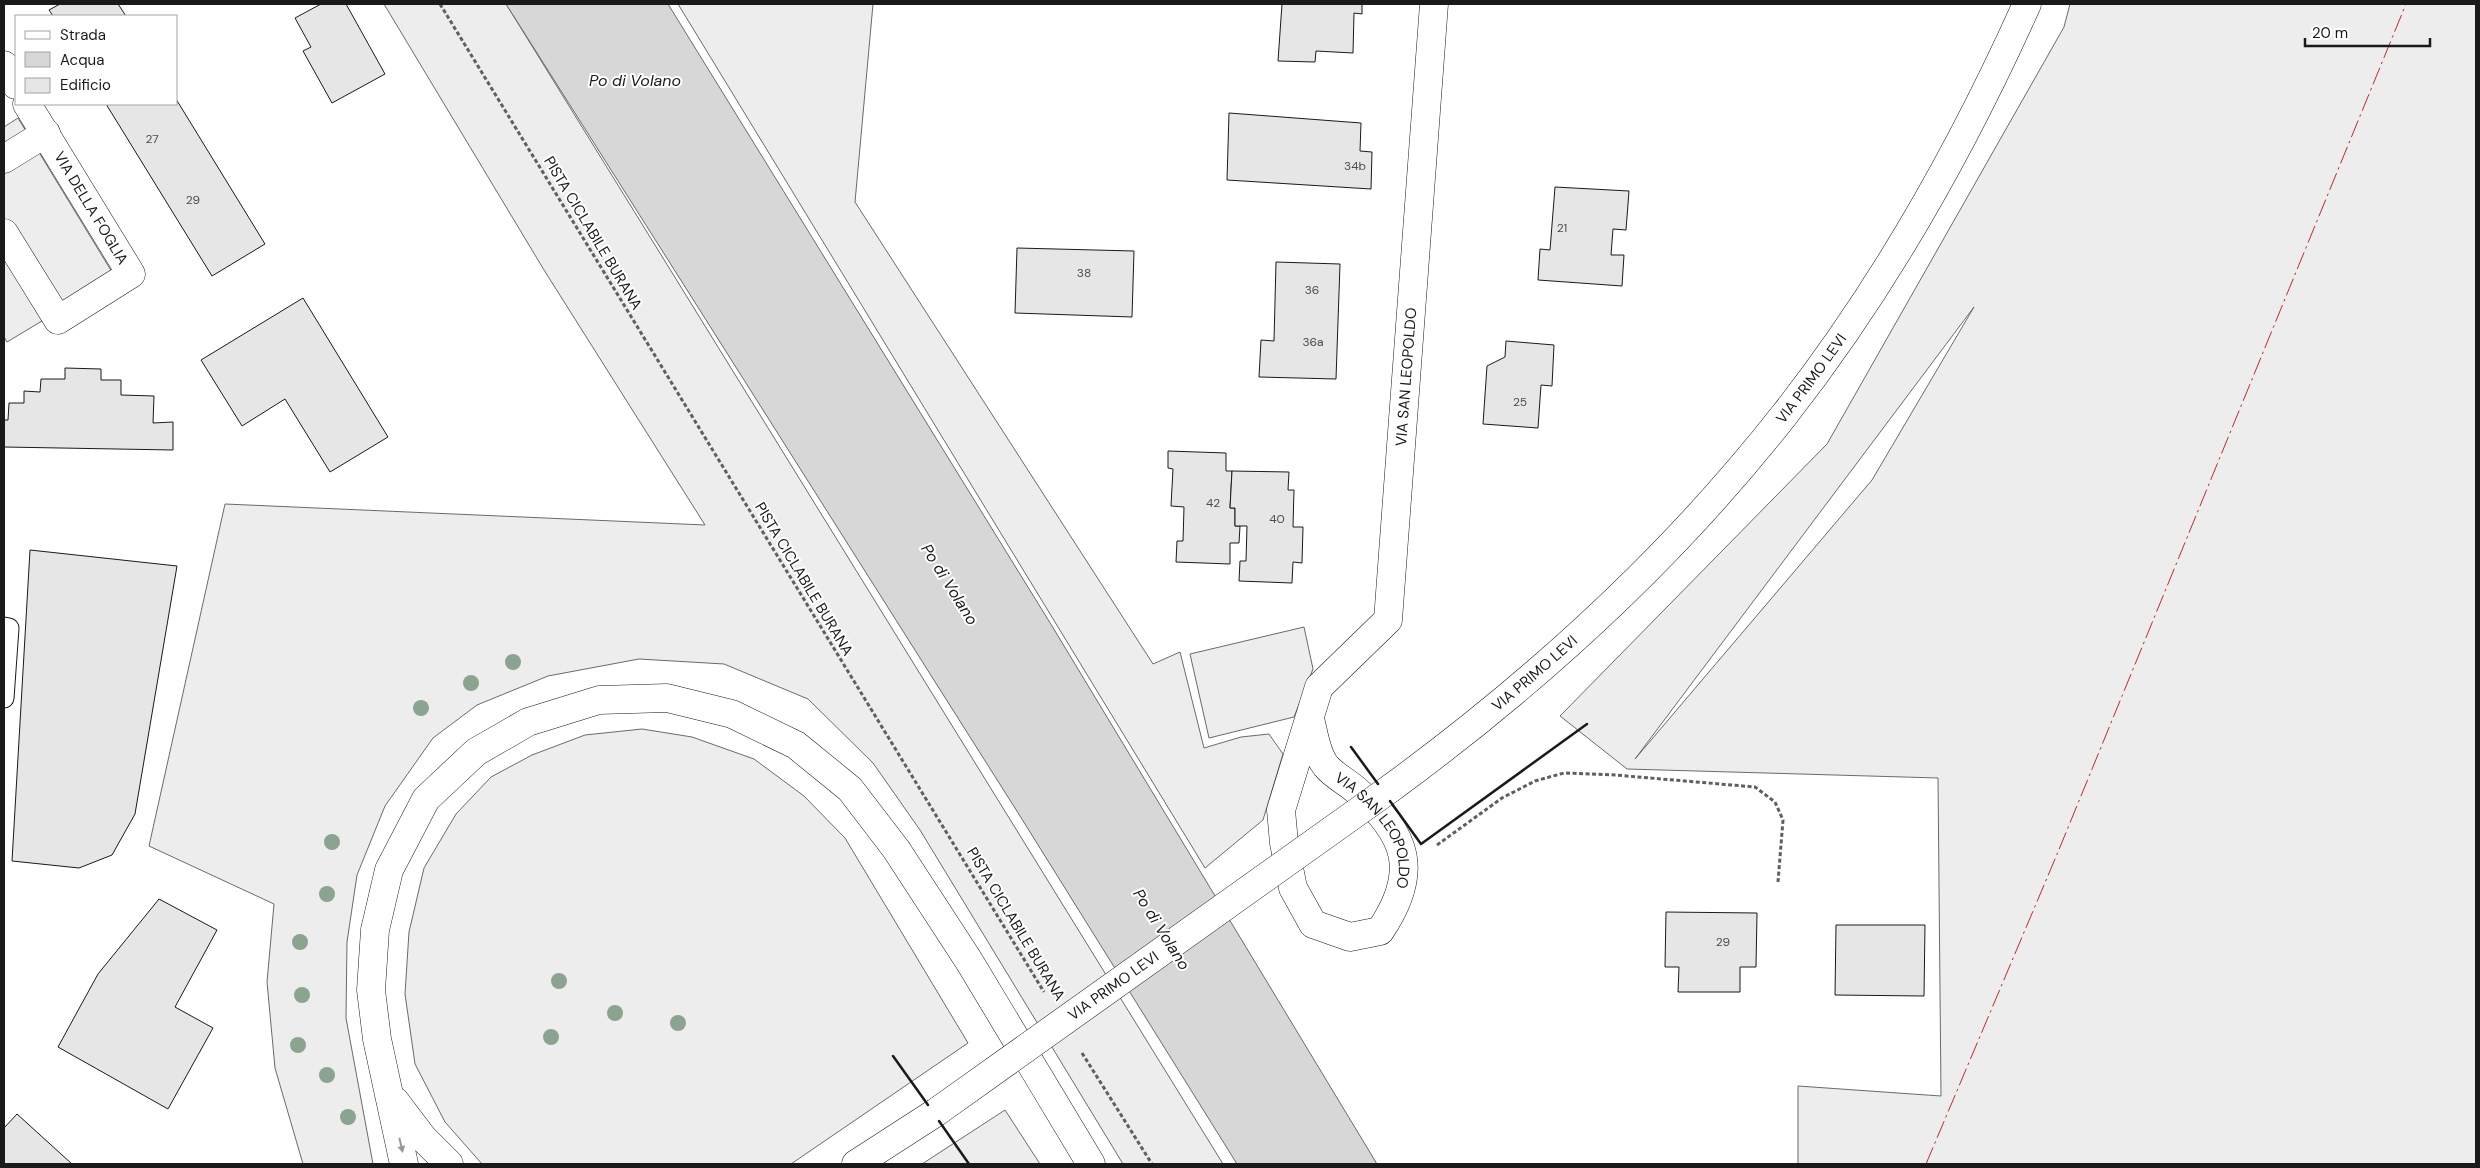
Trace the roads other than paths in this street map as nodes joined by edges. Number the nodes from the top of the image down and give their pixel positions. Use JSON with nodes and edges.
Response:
{"nodes":[{"id":1,"x":1434,"y":4,"type":"edge"},
{"id":2,"x":2026,"y":4,"type":"edge"},
{"id":3,"x":4,"y":65,"type":"edge"},
{"id":4,"x":15,"y":83,"type":"edge"},
{"id":5,"x":29,"y":105,"type":"edge"},
{"id":6,"x":46,"y":134,"type":"junction"},
{"id":7,"x":4,"y":159,"type":"edge"},
{"id":8,"x":4,"y":233,"type":"edge"},
{"id":9,"x":4,"y":627,"type":"edge"},
{"id":10,"x":4,"y":698,"type":"edge"},
{"id":11,"x":1310,"y":719,"type":"junction"},
{"id":12,"x":389,"y":1092,"type":"junction"},
{"id":13,"x":404,"y":1164,"type":"edge"},
{"id":14,"x":450,"y":1164,"type":"edge"},
{"id":15,"x":856,"y":1164,"type":"edge"},
{"id":16,"x":1091,"y":1164,"type":"edge"}],
"edges":[{"from":1,"to":11,"type":"main road","name":"VIA SAN LEOPOLDO"},
{"from":2,"to":15,"type":"main road","name":"VIA PRIMO LEVI","bridge":true},
{"from":3,"to":4,"type":"main road"},
{"from":5,"to":6,"type":"main road","name":"VIA DELLA FOGLIA"},
{"from":6,"to":7,"type":"main road"},
{"from":6,"to":8,"type":"main road","name":"VIA DELLA FOGLIA"},
{"from":9,"to":10,"type":"lane"},
{"from":11,"to":11,"type":"main road","name":"VIA SAN LEOPOLDO"},
{"from":12,"to":13,"type":"main road","one_way":true},
{"from":12,"to":14,"type":"main road"},
{"from":12,"to":16,"type":"main road"}]}
